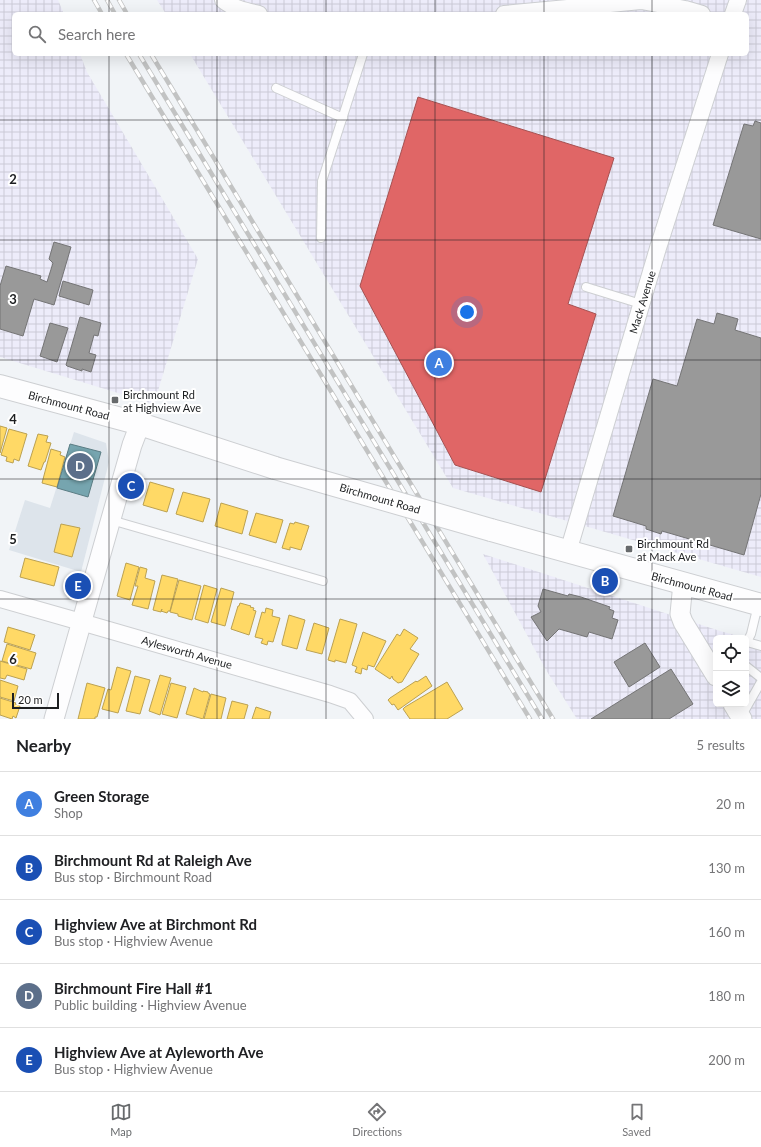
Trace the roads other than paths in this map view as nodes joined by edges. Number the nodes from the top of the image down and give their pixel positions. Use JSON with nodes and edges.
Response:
{"nodes":[{"id":1,"x":223,"y":0,"type":"edge"},
{"id":2,"x":738,"y":0,"type":"edge"},
{"id":3,"x":250,"y":12,"type":"edge"},
{"id":4,"x":525,"y":12,"type":"edge"},
{"id":5,"x":695,"y":12,"type":"edge"},
{"id":6,"x":734,"y":12,"type":"edge"},
{"id":7,"x":362,"y":56,"type":"edge"},
{"id":8,"x":719,"y":56,"type":"edge"},
{"id":9,"x":276,"y":88,"type":"dead end"},
{"id":10,"x":343,"y":118,"type":"junction"},
{"id":11,"x":321,"y":238,"type":"dead end"},
{"id":12,"x":586,"y":287,"type":"dead end"},
{"id":13,"x":641,"y":304,"type":"junction"},
{"id":14,"x":0,"y":386,"type":"edge"},
{"id":15,"x":140,"y":424,"type":"junction"},
{"id":16,"x":110,"y":520,"type":"junction"},
{"id":17,"x":568,"y":552,"type":"junction"},
{"id":18,"x":323,"y":581,"type":"dead end"},
{"id":19,"x":683,"y":583,"type":"junction"},
{"id":20,"x":0,"y":599,"type":"edge"},
{"id":21,"x":760,"y":605,"type":"edge"},
{"id":22,"x":81,"y":622,"type":"junction"},
{"id":23,"x":749,"y":637,"type":"edge"},
{"id":24,"x":749,"y":643,"type":"edge"},
{"id":25,"x":761,"y":646,"type":"edge"},
{"id":26,"x":749,"y":668,"type":"edge"},
{"id":27,"x":713,"y":671,"type":"edge"},
{"id":28,"x":761,"y":678,"type":"edge"},
{"id":29,"x":761,"y":682,"type":"edge"},
{"id":30,"x":739,"y":713,"type":"edge"},
{"id":31,"x":54,"y":719,"type":"edge"},
{"id":32,"x":365,"y":719,"type":"edge"}],
"edges":[{"from":1,"to":3,"type":"street"},
{"from":2,"to":6,"type":"street"},
{"from":4,"to":5,"type":"street"},
{"from":7,"to":10,"type":"lane"},
{"from":8,"to":13,"type":"street","name":"Mack Avenue"},
{"from":9,"to":10,"type":"lane"},
{"from":10,"to":11,"type":"lane"},
{"from":12,"to":13,"type":"lane"},
{"from":13,"to":17,"type":"street","name":"Mack Avenue"},
{"from":14,"to":15,"type":"main road","name":"Birchmount Road"},
{"from":15,"to":16,"type":"street"},
{"from":15,"to":17,"type":"main road","name":"Birchmount Road","bridge":true},
{"from":16,"to":18,"type":"lane"},
{"from":16,"to":22,"type":"street"},
{"from":17,"to":19,"type":"main road","name":"Birchmount Road"},
{"from":19,"to":21,"type":"main road","name":"Birchmount Road"},
{"from":19,"to":27,"type":"street"},
{"from":20,"to":22,"type":"street","name":"Aylesworth Avenue"},
{"from":21,"to":23,"type":"lane"},
{"from":22,"to":31,"type":"street"},
{"from":22,"to":32,"type":"street","name":"Aylesworth Avenue"},
{"from":24,"to":25,"type":"lane"},
{"from":26,"to":28,"type":"lane"},
{"from":29,"to":30,"type":"lane"}]}
